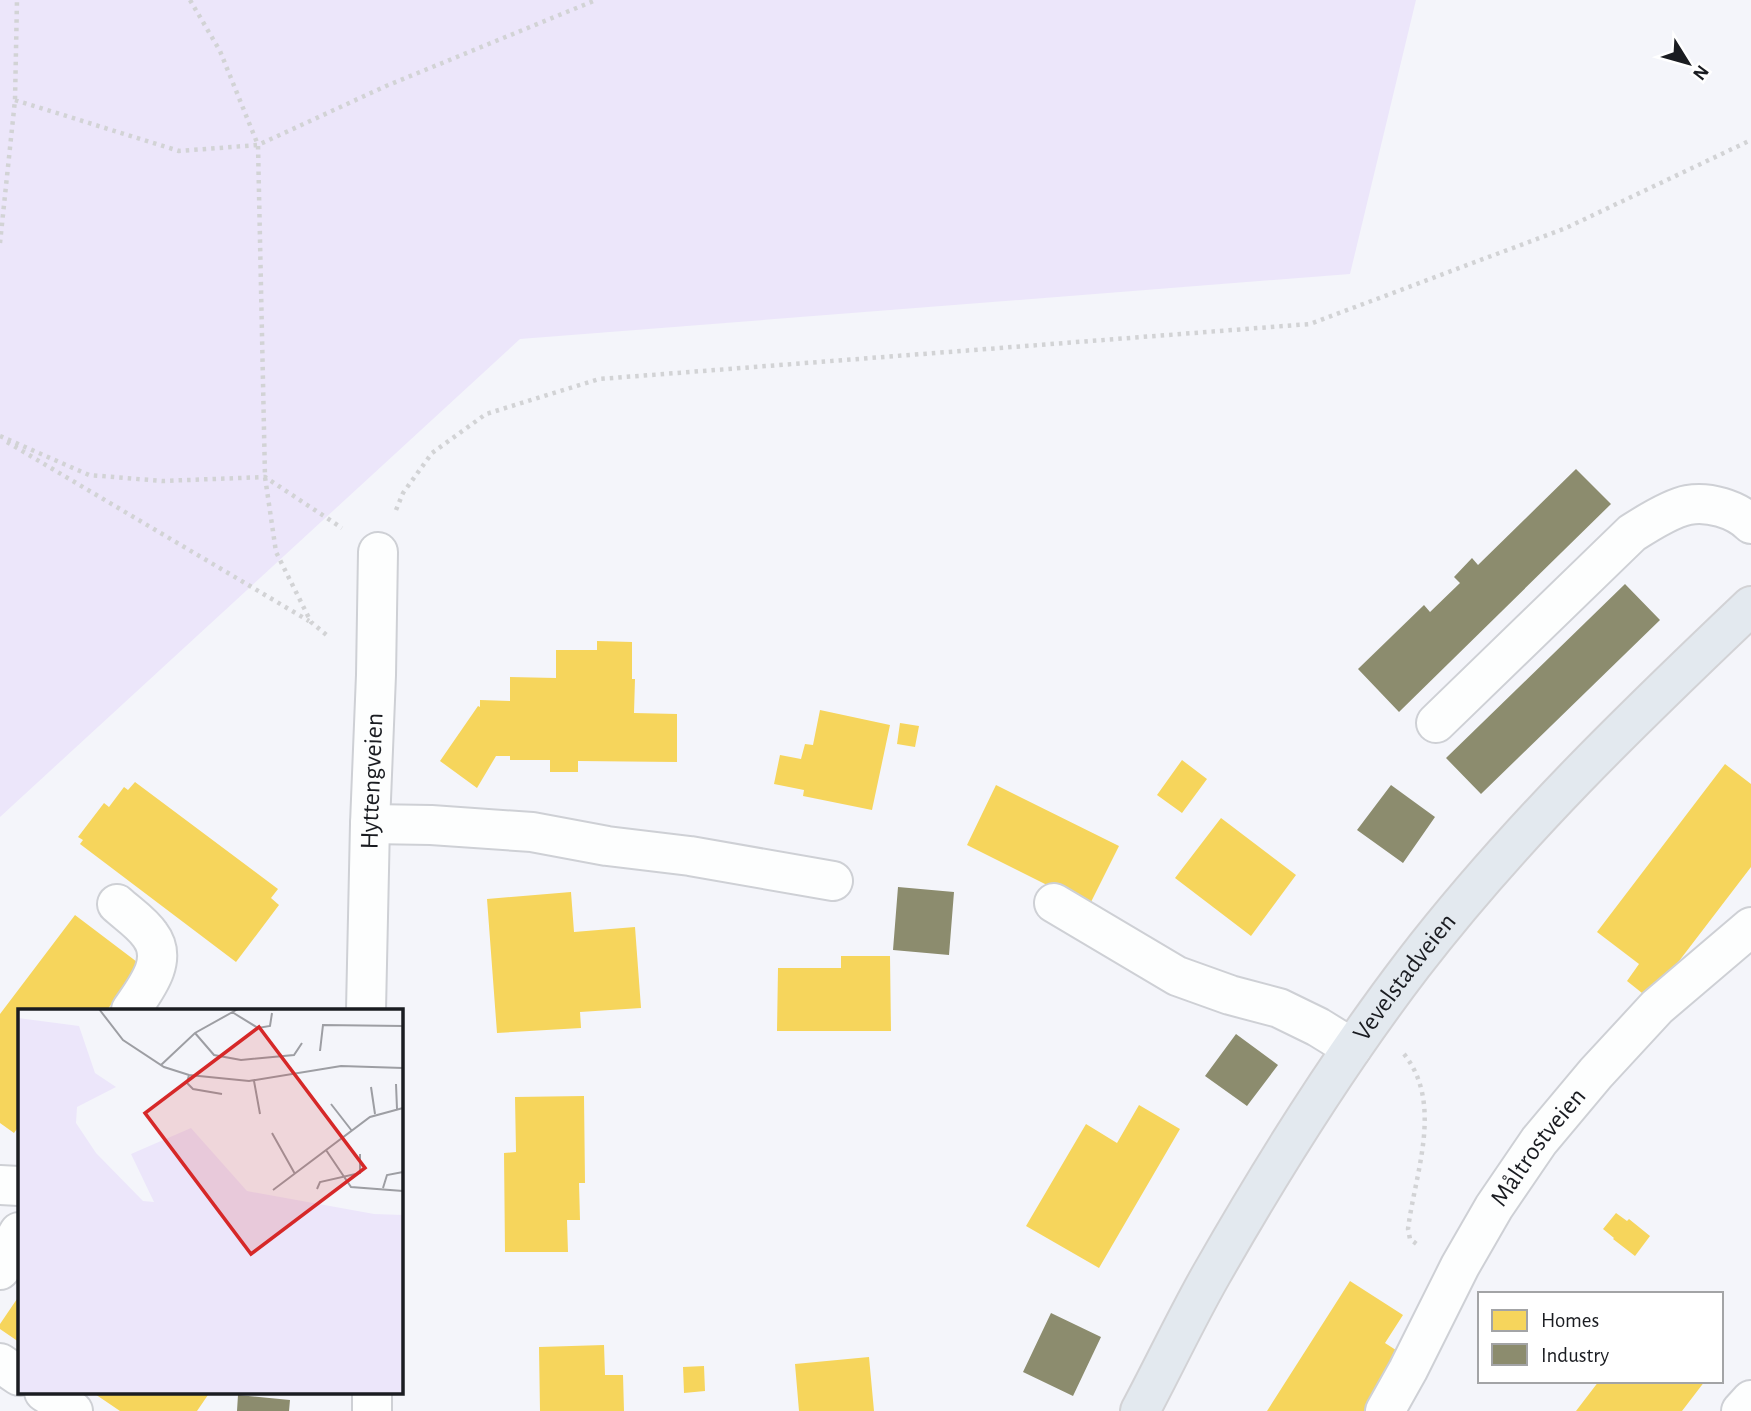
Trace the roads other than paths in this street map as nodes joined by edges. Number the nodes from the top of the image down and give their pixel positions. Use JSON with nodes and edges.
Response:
{"nodes":[{"id":1,"x":1751,"y":524,"type":"edge"},
{"id":2,"x":378,"y":552,"type":"road end"},
{"id":3,"x":1751,"y":606,"type":"edge"},
{"id":4,"x":1436,"y":723,"type":"dead end"},
{"id":5,"x":370,"y":824,"type":"junction"},
{"id":6,"x":834,"y":881,"type":"dead end"},
{"id":7,"x":1054,"y":903,"type":"dead end"},
{"id":8,"x":117,"y":904,"type":"dead end"},
{"id":9,"x":1751,"y":927,"type":"edge"},
{"id":10,"x":132,"y":1009,"type":"edge"},
{"id":11,"x":366,"y":1009,"type":"edge"},
{"id":12,"x":1361,"y":1035,"type":"junction"},
{"id":13,"x":0,"y":1185,"type":"edge"},
{"id":14,"x":18,"y":1186,"type":"edge"},
{"id":15,"x":18,"y":1234,"type":"edge"},
{"id":16,"x":0,"y":1269,"type":"edge"},
{"id":17,"x":0,"y":1363,"type":"edge"},
{"id":18,"x":18,"y":1375,"type":"edge"},
{"id":19,"x":47,"y":1394,"type":"edge"},
{"id":20,"x":1751,"y":1400,"type":"edge"},
{"id":21,"x":73,"y":1411,"type":"edge"},
{"id":22,"x":1140,"y":1411,"type":"edge"},
{"id":23,"x":1385,"y":1411,"type":"edge"},
{"id":24,"x":1741,"y":1411,"type":"edge"}],
"edges":[{"from":1,"to":4,"type":"street"},
{"from":2,"to":5,"type":"street","name":"Hyttengveien"},
{"from":3,"to":12,"type":"main road","name":"Vevelstadveien"},
{"from":5,"to":6,"type":"street"},
{"from":5,"to":11,"type":"street","name":"Hyttengveien"},
{"from":7,"to":12,"type":"street"},
{"from":8,"to":10,"type":"street"},
{"from":9,"to":23,"type":"street","name":"Måltrostveien"},
{"from":12,"to":22,"type":"main road","name":"Vevelstadveien"},
{"from":13,"to":14,"type":"street"},
{"from":15,"to":16,"type":"street"},
{"from":17,"to":18,"type":"street"},
{"from":19,"to":21,"type":"street"},
{"from":20,"to":24,"type":"street"}]}
